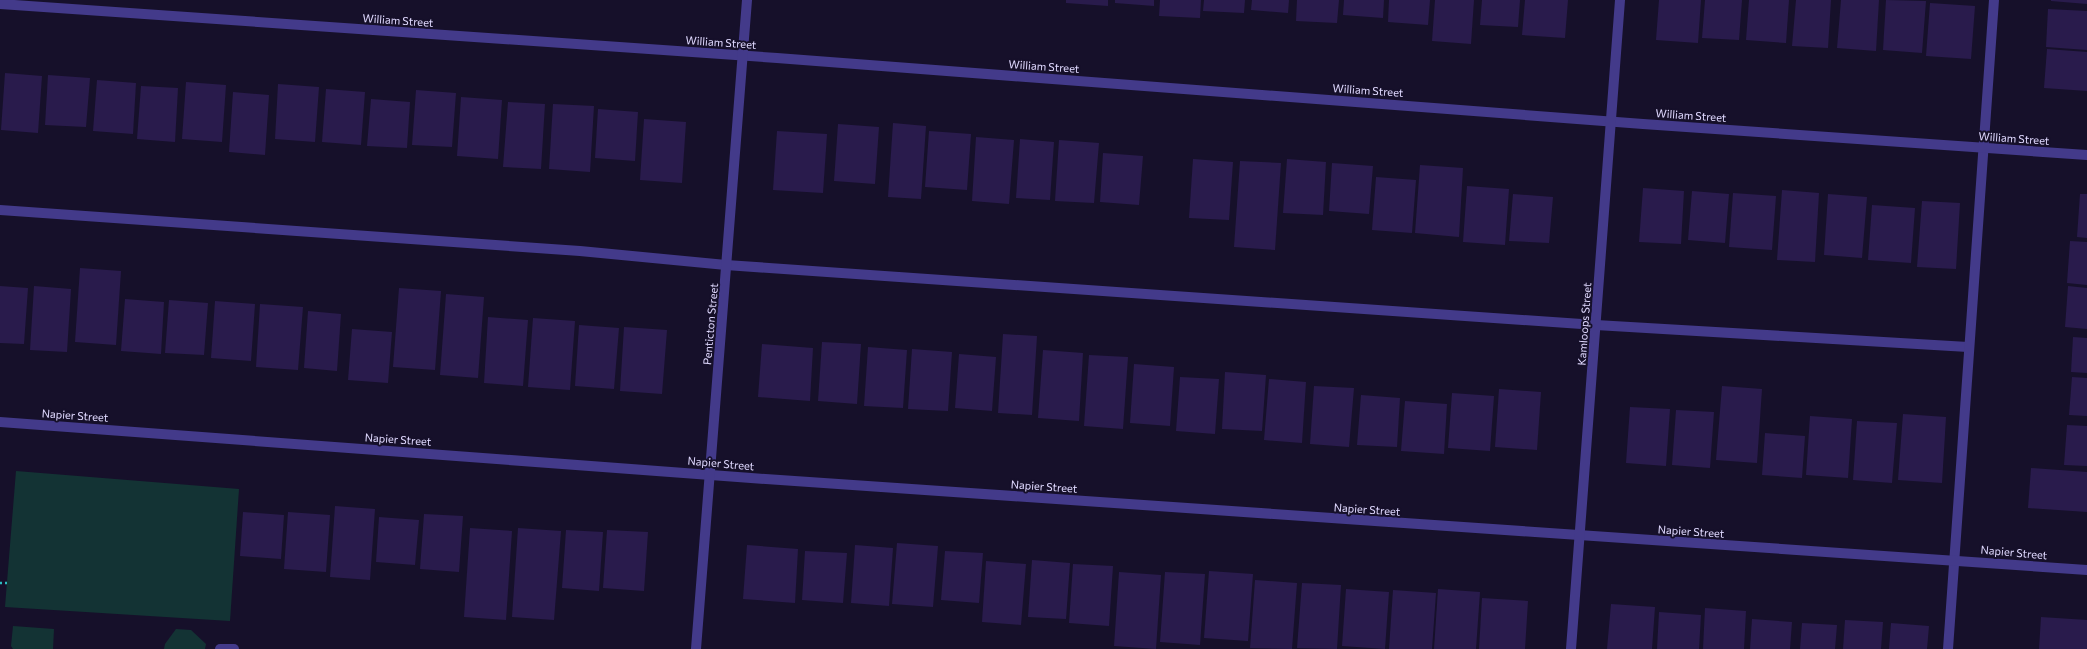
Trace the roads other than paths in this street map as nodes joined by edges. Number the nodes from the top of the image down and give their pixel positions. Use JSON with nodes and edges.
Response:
{"nodes":[{"id":1,"x":747,"y":0,"type":"edge"},
{"id":2,"x":1620,"y":0,"type":"edge"},
{"id":3,"x":1994,"y":0,"type":"edge"},
{"id":4,"x":0,"y":4,"type":"edge"},
{"id":5,"x":743,"y":56,"type":"junction"},
{"id":6,"x":1610,"y":121,"type":"junction"},
{"id":7,"x":1983,"y":147,"type":"junction"},
{"id":8,"x":2087,"y":155,"type":"edge"},
{"id":9,"x":0,"y":210,"type":"edge"},
{"id":10,"x":726,"y":265,"type":"junction"},
{"id":11,"x":1596,"y":325,"type":"junction"},
{"id":12,"x":1968,"y":347,"type":"junction"},
{"id":13,"x":0,"y":422,"type":"edge"},
{"id":14,"x":709,"y":474,"type":"junction"},
{"id":15,"x":1580,"y":536,"type":"junction"},
{"id":16,"x":1955,"y":560,"type":"junction"},
{"id":17,"x":2087,"y":570,"type":"edge"},
{"id":18,"x":220,"y":649,"type":"edge"},
{"id":19,"x":234,"y":649,"type":"edge"},
{"id":20,"x":696,"y":649,"type":"edge"},
{"id":21,"x":1571,"y":649,"type":"edge"},
{"id":22,"x":1948,"y":649,"type":"edge"}],
"edges":[{"from":1,"to":5,"type":"street","name":"Penticton Street"},
{"from":2,"to":6,"type":"street","name":"Kamloops Street"},
{"from":3,"to":7,"type":"street"},
{"from":4,"to":5,"type":"street","name":"William Street"},
{"from":5,"to":6,"type":"street","name":"William Street"},
{"from":5,"to":10,"type":"street","name":"Penticton Street"},
{"from":6,"to":7,"type":"street","name":"William Street"},
{"from":6,"to":11,"type":"street","name":"Kamloops Street"},
{"from":7,"to":8,"type":"street","name":"William Street"},
{"from":7,"to":12,"type":"street"},
{"from":9,"to":10,"type":"street"},
{"from":10,"to":11,"type":"street"},
{"from":10,"to":14,"type":"street","name":"Penticton Street"},
{"from":11,"to":12,"type":"street"},
{"from":11,"to":15,"type":"street","name":"Kamloops Street"},
{"from":12,"to":16,"type":"street"},
{"from":13,"to":14,"type":"street","name":"Napier Street"},
{"from":14,"to":15,"type":"street","name":"Napier Street"},
{"from":14,"to":20,"type":"street","name":"Penticton Street"},
{"from":15,"to":16,"type":"street","name":"Napier Street"},
{"from":15,"to":21,"type":"street","name":"Kamloops Street"},
{"from":16,"to":17,"type":"street","name":"Napier Street"},
{"from":16,"to":22,"type":"street"},
{"from":18,"to":19,"type":"street"}]}
